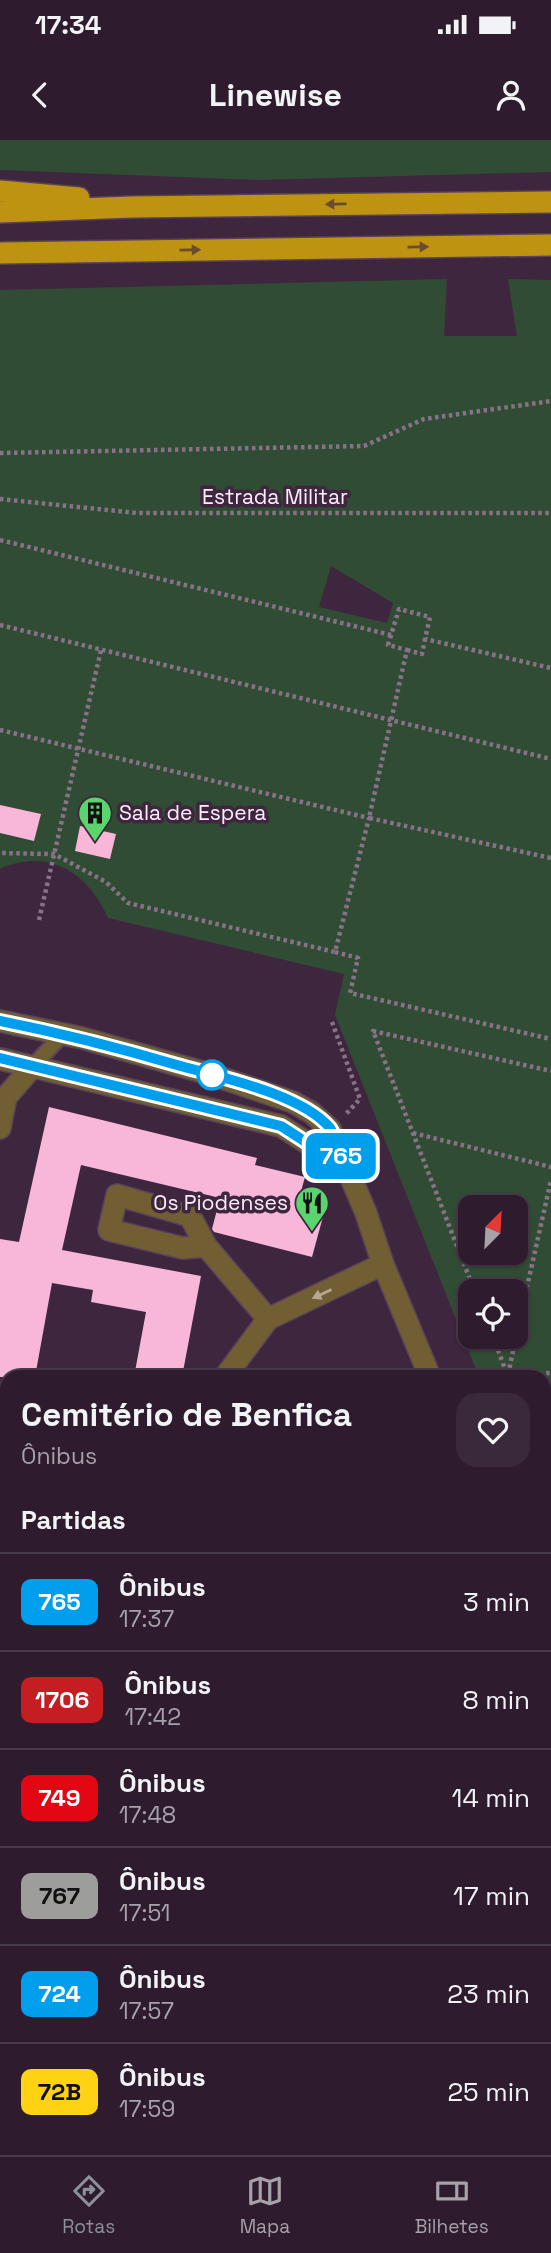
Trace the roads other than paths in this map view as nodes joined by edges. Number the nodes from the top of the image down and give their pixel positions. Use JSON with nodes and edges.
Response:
{"nodes":[{"id":1,"x":0,"y":191,"type":"edge"},
{"id":2,"x":551,"y":202,"type":"edge"},
{"id":3,"x":132,"y":207,"type":"junction"},
{"id":4,"x":0,"y":212,"type":"edge"},
{"id":5,"x":551,"y":245,"type":"edge"},
{"id":6,"x":122,"y":251,"type":"junction"},
{"id":7,"x":0,"y":253,"type":"edge"},
{"id":8,"x":0,"y":268,"type":"edge"},
{"id":9,"x":0,"y":1021,"type":"edge"},
{"id":10,"x":63,"y":1034,"type":"junction"},
{"id":11,"x":0,"y":1059,"type":"edge"},
{"id":12,"x":33,"y":1066,"type":"junction"},
{"id":13,"x":0,"y":1128,"type":"edge"},
{"id":14,"x":346,"y":1168,"type":"junction"},
{"id":15,"x":206,"y":1246,"type":"dead end"},
{"id":16,"x":383,"y":1264,"type":"junction"},
{"id":17,"x":268,"y":1319,"type":"junction"},
{"id":18,"x":230,"y":1370,"type":"edge"},
{"id":19,"x":427,"y":1370,"type":"edge"}],
"edges":[{"from":1,"to":3,"type":"highway"},
{"from":2,"to":3,"type":"highway","one_way":true},
{"from":3,"to":4,"type":"highway"},
{"from":6,"to":5,"type":"highway","one_way":true},
{"from":6,"to":7,"type":"highway"},
{"from":6,"to":8,"type":"highway"},
{"from":9,"to":10,"type":"street"},
{"from":10,"to":12,"type":"lane"},
{"from":10,"to":14,"type":"street"},
{"from":11,"to":12,"type":"street"},
{"from":12,"to":13,"type":"street"},
{"from":12,"to":14,"type":"street"},
{"from":14,"to":16,"type":"street"},
{"from":15,"to":17,"type":"street"},
{"from":16,"to":17,"type":"street","one_way":true},
{"from":16,"to":19,"type":"street"},
{"from":17,"to":18,"type":"street"}]}
